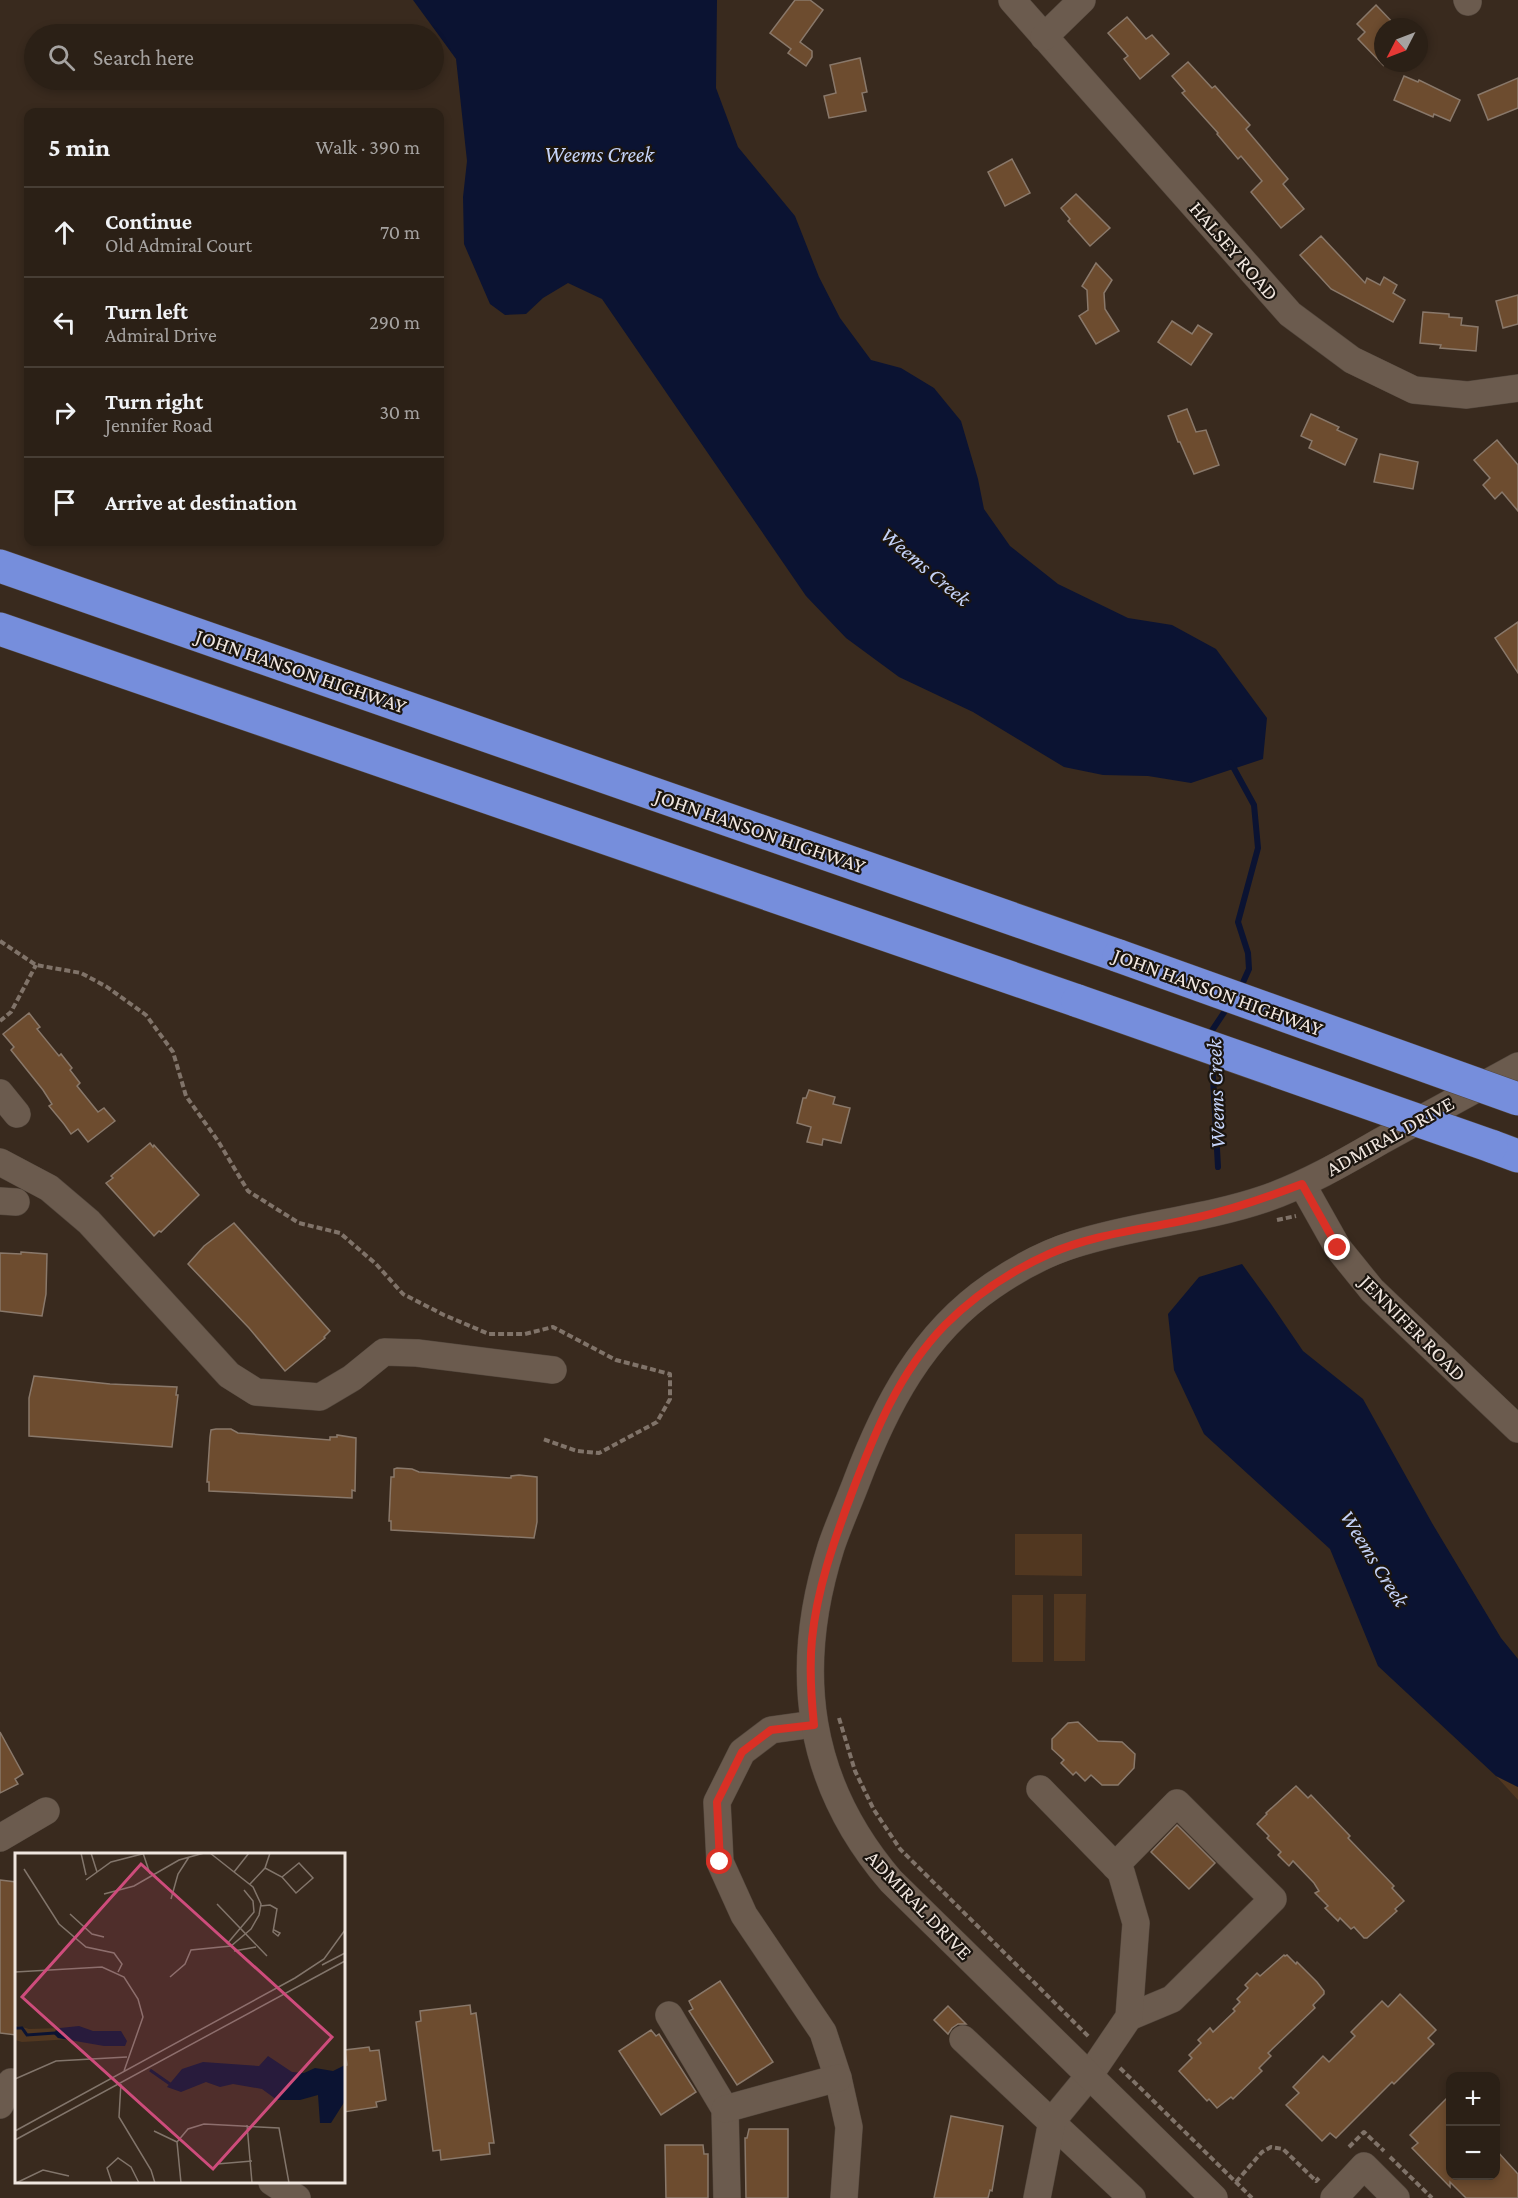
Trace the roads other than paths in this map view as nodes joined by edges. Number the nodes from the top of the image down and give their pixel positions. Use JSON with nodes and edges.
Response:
{"nodes":[{"id":1,"x":1012,"y":0,"type":"edge"},
{"id":2,"x":1082,"y":0,"type":"edge"},
{"id":3,"x":1044,"y":37,"type":"junction"},
{"id":4,"x":1518,"y":388,"type":"edge"},
{"id":5,"x":0,"y":566,"type":"edge"},
{"id":6,"x":0,"y":629,"type":"edge"},
{"id":7,"x":1518,"y":1066,"type":"edge"},
{"id":8,"x":0,"y":1093,"type":"edge"},
{"id":9,"x":1518,"y":1099,"type":"edge"},
{"id":10,"x":17,"y":1114,"type":"dead end"},
{"id":11,"x":1504,"y":1151,"type":"edge"},
{"id":12,"x":0,"y":1162,"type":"edge"},
{"id":13,"x":1302,"y":1184,"type":"junction"},
{"id":14,"x":553,"y":1370,"type":"dead end"},
{"id":15,"x":1518,"y":1429,"type":"edge"},
{"id":16,"x":814,"y":1725,"type":"junction"},
{"id":17,"x":1041,"y":1790,"type":"dead end"},
{"id":18,"x":46,"y":1811,"type":"dead end"},
{"id":19,"x":0,"y":1838,"type":"edge"},
{"id":20,"x":1115,"y":1866,"type":"junction"},
{"id":21,"x":669,"y":2014,"type":"dead end"},
{"id":22,"x":1129,"y":2017,"type":"junction"},
{"id":23,"x":963,"y":2039,"type":"dead end"},
{"id":24,"x":1089,"y":2076,"type":"junction"},
{"id":25,"x":837,"y":2078,"type":"junction"},
{"id":26,"x":725,"y":2109,"type":"junction"},
{"id":27,"x":1052,"y":2121,"type":"junction"},
{"id":28,"x":275,"y":2183,"type":"edge"},
{"id":29,"x":1041,"y":2196,"type":"edge"},
{"id":30,"x":297,"y":2198,"type":"edge"},
{"id":31,"x":727,"y":2198,"type":"edge"},
{"id":32,"x":844,"y":2198,"type":"edge"},
{"id":33,"x":1132,"y":2198,"type":"edge"},
{"id":34,"x":1214,"y":2198,"type":"edge"},
{"id":35,"x":1334,"y":2198,"type":"edge"},
{"id":36,"x":1396,"y":2198,"type":"edge"}],
"edges":[{"from":1,"to":3,"type":"street","name":"HALSEY ROAD"},
{"from":2,"to":3,"type":"street"},
{"from":3,"to":4,"type":"street","name":"HALSEY ROAD"},
{"from":5,"to":9,"type":"highway","name":"JOHN HANSON HIGHWAY","bridge":true},
{"from":6,"to":11,"type":"highway","bridge":true},
{"from":7,"to":13,"type":"street","name":"ADMIRAL DRIVE"},
{"from":8,"to":10,"type":"street"},
{"from":12,"to":14,"type":"street"},
{"from":13,"to":15,"type":"street","name":"JENNIFER ROAD"},
{"from":13,"to":16,"type":"street","name":"ADMIRAL DRIVE"},
{"from":16,"to":24,"type":"street","name":"ADMIRAL DRIVE"},
{"from":16,"to":25,"type":"street"},
{"from":17,"to":20,"type":"street"},
{"from":18,"to":19,"type":"street"},
{"from":20,"to":22,"type":"street"},
{"from":20,"to":22,"type":"street"},
{"from":21,"to":26,"type":"street"},
{"from":22,"to":24,"type":"street"},
{"from":23,"to":27,"type":"street"},
{"from":24,"to":27,"type":"street"},
{"from":24,"to":34,"type":"street","name":"ADMIRAL DRIVE"},
{"from":25,"to":26,"type":"street"},
{"from":25,"to":32,"type":"street"},
{"from":26,"to":31,"type":"street"},
{"from":27,"to":29,"type":"street"},
{"from":27,"to":33,"type":"street"},
{"from":28,"to":30,"type":"street"},
{"from":35,"to":36,"type":"street"}]}
